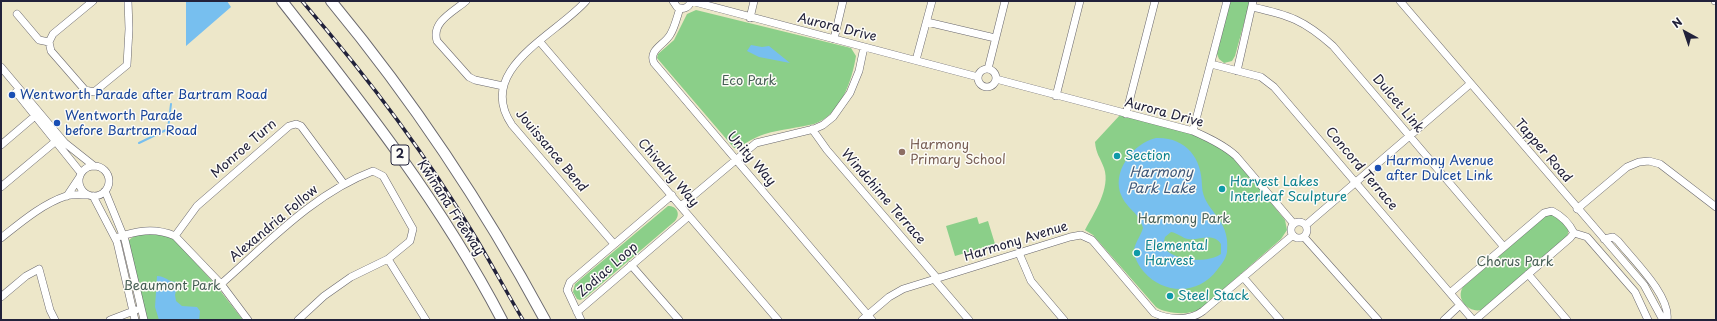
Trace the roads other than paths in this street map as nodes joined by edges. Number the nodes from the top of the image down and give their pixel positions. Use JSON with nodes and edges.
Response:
{"nodes":[{"id":1,"x":93,"y":1,"type":"edge"},
{"id":2,"x":128,"y":1,"type":"edge"},
{"id":3,"x":282,"y":1,"type":"edge"},
{"id":4,"x":331,"y":1,"type":"edge"},
{"id":5,"x":466,"y":1,"type":"edge"},
{"id":6,"x":586,"y":1,"type":"edge"},
{"id":7,"x":673,"y":1,"type":"edge"},
{"id":8,"x":691,"y":1,"type":"edge"},
{"id":9,"x":754,"y":1,"type":"edge"},
{"id":10,"x":843,"y":1,"type":"edge"},
{"id":11,"x":932,"y":1,"type":"edge"},
{"id":12,"x":1005,"y":1,"type":"edge"},
{"id":13,"x":1080,"y":1,"type":"edge"},
{"id":14,"x":1155,"y":1,"type":"edge"},
{"id":15,"x":1227,"y":1,"type":"edge"},
{"id":16,"x":1400,"y":1,"type":"edge"},
{"id":17,"x":1253,"y":4,"type":"edge"},
{"id":18,"x":680,"y":8,"type":"junction"},
{"id":19,"x":17,"y":14,"type":"dead end"},
{"id":20,"x":750,"y":18,"type":"junction"},
{"id":21,"x":926,"y":22,"type":"junction"},
{"id":22,"x":995,"y":38,"type":"junction"},
{"id":23,"x":834,"y":39,"type":"junction"},
{"id":24,"x":49,"y":42,"type":"junction"},
{"id":25,"x":540,"y":42,"type":"junction"},
{"id":26,"x":864,"y":47,"type":"junction"},
{"id":27,"x":916,"y":60,"type":"junction"},
{"id":28,"x":1211,"y":64,"type":"junction"},
{"id":29,"x":1,"y":67,"type":"edge"},
{"id":30,"x":988,"y":69,"type":"junction"},
{"id":31,"x":1237,"y":71,"type":"junction"},
{"id":32,"x":1,"y":74,"type":"edge"},
{"id":33,"x":978,"y":76,"type":"junction"},
{"id":34,"x":996,"y":79,"type":"junction"},
{"id":35,"x":1470,"y":84,"type":"junction"},
{"id":36,"x":503,"y":86,"type":"junction"},
{"id":37,"x":1056,"y":96,"type":"junction"},
{"id":38,"x":1126,"y":114,"type":"junction"},
{"id":39,"x":35,"y":116,"type":"junction"},
{"id":40,"x":812,"y":129,"type":"junction"},
{"id":41,"x":1193,"y":131,"type":"junction"},
{"id":42,"x":1410,"y":136,"type":"junction"},
{"id":43,"x":2,"y":141,"type":"edge"},
{"id":44,"x":56,"y":141,"type":"junction"},
{"id":45,"x":735,"y":159,"type":"junction"},
{"id":46,"x":94,"y":166,"type":"junction"},
{"id":47,"x":80,"y":175,"type":"junction"},
{"id":48,"x":1355,"y":182,"type":"junction"},
{"id":49,"x":344,"y":184,"type":"junction"},
{"id":50,"x":1,"y":187,"type":"edge"},
{"id":51,"x":105,"y":190,"type":"junction"},
{"id":52,"x":90,"y":195,"type":"junction"},
{"id":53,"x":67,"y":196,"type":"junction"},
{"id":54,"x":672,"y":196,"type":"junction"},
{"id":55,"x":681,"y":206,"type":"junction"},
{"id":56,"x":1716,"y":207,"type":"edge"},
{"id":57,"x":1577,"y":209,"type":"junction"},
{"id":58,"x":689,"y":216,"type":"junction"},
{"id":59,"x":1294,"y":224,"type":"junction"},
{"id":60,"x":1306,"y":225,"type":"junction"},
{"id":61,"x":1574,"y":233,"type":"junction"},
{"id":62,"x":123,"y":235,"type":"junction"},
{"id":63,"x":1293,"y":235,"type":"junction"},
{"id":64,"x":175,"y":236,"type":"junction"},
{"id":65,"x":1304,"y":237,"type":"junction"},
{"id":66,"x":1,"y":238,"type":"edge"},
{"id":67,"x":115,"y":238,"type":"junction"},
{"id":68,"x":1604,"y":239,"type":"junction"},
{"id":69,"x":614,"y":244,"type":"junction"},
{"id":70,"x":1504,"y":248,"type":"junction"},
{"id":71,"x":1019,"y":253,"type":"junction"},
{"id":72,"x":388,"y":259,"type":"junction"},
{"id":73,"x":631,"y":265,"type":"junction"},
{"id":74,"x":1528,"y":274,"type":"junction"},
{"id":75,"x":1243,"y":277,"type":"junction"},
{"id":76,"x":935,"y":279,"type":"junction"},
{"id":77,"x":221,"y":284,"type":"junction"},
{"id":78,"x":1450,"y":293,"type":"junction"},
{"id":79,"x":1,"y":297,"type":"edge"},
{"id":80,"x":1460,"y":305,"type":"junction"},
{"id":81,"x":136,"y":310,"type":"junction"},
{"id":82,"x":577,"y":312,"type":"junction"},
{"id":83,"x":870,"y":318,"type":"edge"},
{"id":84,"x":424,"y":319,"type":"edge"},
{"id":85,"x":1168,"y":319,"type":"edge"},
{"id":86,"x":1176,"y":319,"type":"edge"},
{"id":87,"x":55,"y":320,"type":"edge"},
{"id":88,"x":110,"y":320,"type":"edge"},
{"id":89,"x":135,"y":320,"type":"edge"},
{"id":90,"x":144,"y":320,"type":"edge"},
{"id":91,"x":248,"y":320,"type":"edge"},
{"id":92,"x":298,"y":320,"type":"edge"},
{"id":93,"x":502,"y":320,"type":"edge"},
{"id":94,"x":545,"y":320,"type":"edge"},
{"id":95,"x":581,"y":320,"type":"edge"},
{"id":96,"x":679,"y":320,"type":"edge"},
{"id":97,"x":778,"y":320,"type":"edge"},
{"id":98,"x":862,"y":320,"type":"edge"},
{"id":99,"x":969,"y":320,"type":"edge"},
{"id":100,"x":1064,"y":320,"type":"edge"},
{"id":101,"x":1280,"y":320,"type":"edge"},
{"id":102,"x":1378,"y":320,"type":"edge"},
{"id":103,"x":1444,"y":320,"type":"edge"},
{"id":104,"x":1474,"y":320,"type":"edge"},
{"id":105,"x":1567,"y":320,"type":"edge"},
{"id":106,"x":1648,"y":320,"type":"edge"},
{"id":107,"x":1663,"y":320,"type":"edge"},
{"id":108,"x":1667,"y":320,"type":"edge"}],
"edges":[{"from":1,"to":24,"type":"street"},
{"from":2,"to":24,"type":"street"},
{"from":3,"to":93,"type":"highway","name":"Kwinana Freeway","number":"2"},
{"from":4,"to":94,"type":"highway","name":"Kwinana Freeway"},
{"from":5,"to":36,"type":"street"},
{"from":6,"to":25,"type":"street","name":"Jouissance Bend"},
{"from":7,"to":18,"type":"street"},
{"from":8,"to":18,"type":"street"},
{"from":8,"to":20,"type":"street","name":"Aurora Drive"},
{"from":9,"to":20,"type":"street"},
{"from":10,"to":23,"type":"street"},
{"from":11,"to":21,"type":"street"},
{"from":12,"to":22,"type":"street"},
{"from":13,"to":37,"type":"street"},
{"from":14,"to":38,"type":"street"},
{"from":15,"to":28,"type":"street"},
{"from":16,"to":35,"type":"street","name":"Tapper Road"},
{"from":17,"to":31,"type":"street"},
{"from":17,"to":42,"type":"street","name":"Dulcet Link"},
{"from":18,"to":45,"type":"street","name":"Unity Way"},
{"from":19,"to":24,"type":"street"},
{"from":20,"to":23,"type":"street","name":"Aurora Drive"},
{"from":21,"to":22,"type":"street"},
{"from":21,"to":27,"type":"street"},
{"from":22,"to":30,"type":"street"},
{"from":23,"to":26,"type":"street","name":"Aurora Drive"},
{"from":25,"to":36,"type":"street","name":"Jouissance Bend"},
{"from":25,"to":54,"type":"street","name":"Chivalry Way"},
{"from":26,"to":27,"type":"street","name":"Aurora Drive"},
{"from":26,"to":40,"type":"street"},
{"from":27,"to":33,"type":"street","name":"Aurora Drive"},
{"from":28,"to":31,"type":"street","name":"Concord Terrace"},
{"from":28,"to":41,"type":"street"},
{"from":29,"to":46,"type":"street"},
{"from":30,"to":33,"type":"street"},
{"from":30,"to":34,"type":"street"},
{"from":31,"to":48,"type":"street","name":"Concord Terrace"},
{"from":32,"to":39,"type":"street"},
{"from":33,"to":34,"type":"street"},
{"from":34,"to":37,"type":"street","name":"Aurora Drive"},
{"from":35,"to":42,"type":"street"},
{"from":35,"to":57,"type":"street","name":"Tapper Road"},
{"from":36,"to":69,"type":"street","name":"Jouissance Bend"},
{"from":37,"to":38,"type":"street","name":"Aurora Drive"},
{"from":38,"to":41,"type":"street","name":"Aurora Drive"},
{"from":39,"to":43,"type":"street"},
{"from":39,"to":44,"type":"street"},
{"from":40,"to":45,"type":"street"},
{"from":40,"to":76,"type":"street","name":"Windchime Terrace"},
{"from":41,"to":59,"type":"street","name":"Aurora Drive"},
{"from":42,"to":48,"type":"street"},
{"from":42,"to":70,"type":"street","name":"Dulcet Link"},
{"from":44,"to":47,"type":"street"},
{"from":44,"to":50,"type":"street"},
{"from":45,"to":55,"type":"street"},
{"from":45,"to":83,"type":"street","name":"Unity Way"},
{"from":46,"to":47,"type":"street"},
{"from":46,"to":51,"type":"street"},
{"from":47,"to":52,"type":"street"},
{"from":47,"to":53,"type":"street"},
{"from":48,"to":60,"type":"street"},
{"from":48,"to":78,"type":"street","name":"Concord Terrace"},
{"from":49,"to":64,"type":"street","name":"Monroe Turn"},
{"from":49,"to":72,"type":"street","name":"Alexandria Follow"},
{"from":49,"to":77,"type":"street","name":"Alexandria Follow"},
{"from":51,"to":52,"type":"street"},
{"from":51,"to":62,"type":"street"},
{"from":52,"to":53,"type":"street"},
{"from":52,"to":67,"type":"street"},
{"from":53,"to":66,"type":"street"},
{"from":54,"to":55,"type":"street","name":"Chivalry Way"},
{"from":54,"to":69,"type":"street","name":"Zodiac Loop"},
{"from":55,"to":58,"type":"street","name":"Chivalry Way"},
{"from":56,"to":57,"type":"street"},
{"from":57,"to":68,"type":"street","name":"Tapper Road"},
{"from":58,"to":73,"type":"street","name":"Zodiac Loop"},
{"from":58,"to":97,"type":"street","name":"Chivalry Way"},
{"from":59,"to":60,"type":"street"},
{"from":59,"to":63,"type":"street"},
{"from":60,"to":65,"type":"street"},
{"from":61,"to":70,"type":"street"},
{"from":61,"to":74,"type":"street"},
{"from":61,"to":106,"type":"street"},
{"from":62,"to":64,"type":"street"},
{"from":62,"to":67,"type":"street"},
{"from":62,"to":81,"type":"street"},
{"from":63,"to":65,"type":"street"},
{"from":63,"to":75,"type":"street","name":"Harmony Avenue"},
{"from":64,"to":77,"type":"street"},
{"from":65,"to":102,"type":"street"},
{"from":67,"to":81,"type":"street"},
{"from":68,"to":107,"type":"street","name":"Tapper Road"},
{"from":68,"to":108,"type":"street"},
{"from":69,"to":82,"type":"street","name":"Zodiac Loop"},
{"from":70,"to":78,"type":"street"},
{"from":71,"to":76,"type":"street","name":"Harmony Avenue"},
{"from":71,"to":85,"type":"street","name":"Harmony Avenue"},
{"from":71,"to":100,"type":"street"},
{"from":72,"to":84,"type":"street"},
{"from":72,"to":92,"type":"street"},
{"from":73,"to":82,"type":"street","name":"Zodiac Loop"},
{"from":73,"to":96,"type":"street"},
{"from":74,"to":104,"type":"street"},
{"from":74,"to":105,"type":"street"},
{"from":75,"to":86,"type":"street","name":"Harmony Avenue"},
{"from":75,"to":101,"type":"street"},
{"from":76,"to":83,"type":"street","name":"Harmony Avenue"},
{"from":76,"to":99,"type":"street","name":"Windchime Terrace"},
{"from":77,"to":91,"type":"street"},
{"from":78,"to":80,"type":"street","name":"Concord Terrace"},
{"from":79,"to":87,"type":"street"},
{"from":80,"to":103,"type":"street"},
{"from":80,"to":104,"type":"street","name":"Concord Terrace"},
{"from":81,"to":88,"type":"street"},
{"from":81,"to":89,"type":"street"},
{"from":81,"to":90,"type":"street"},
{"from":82,"to":95,"type":"street"},
{"from":83,"to":98,"type":"street","name":"Harmony Avenue"},
{"from":85,"to":86,"type":"street","name":"Harmony Avenue"}]}
